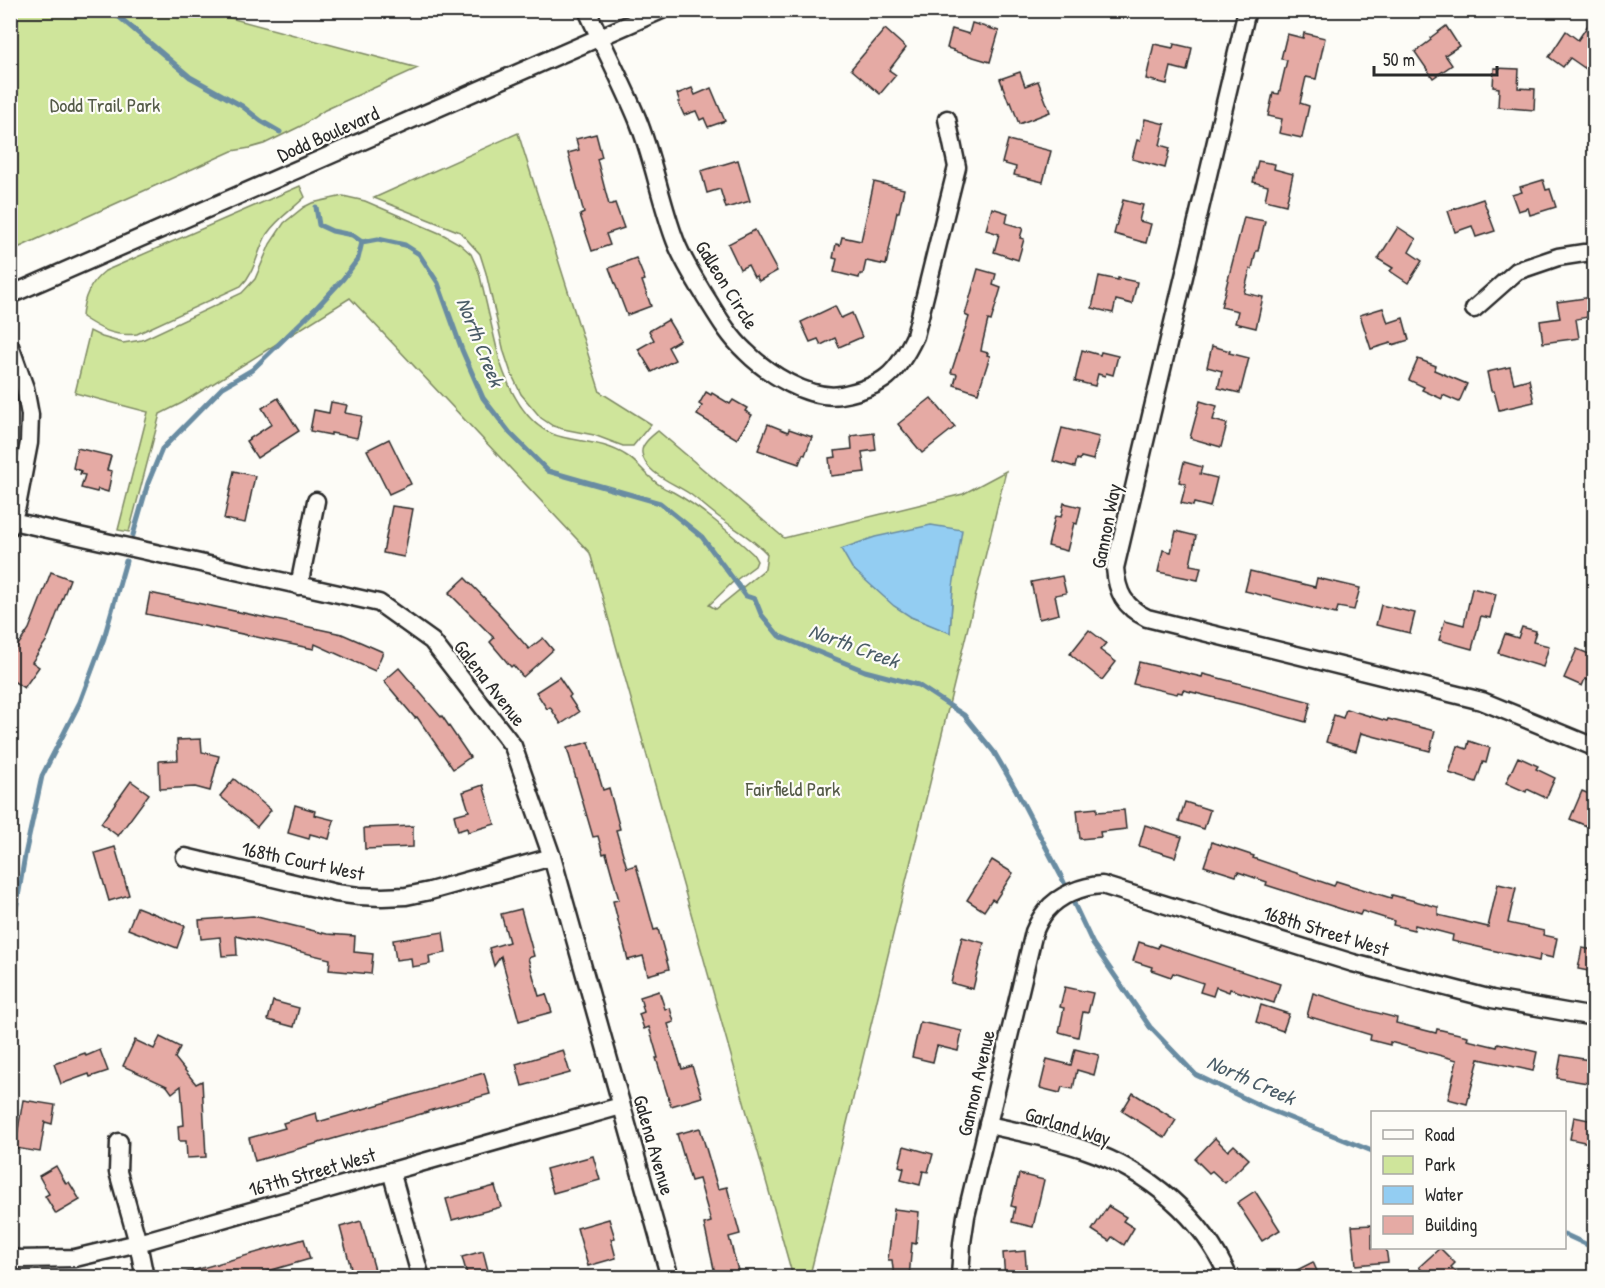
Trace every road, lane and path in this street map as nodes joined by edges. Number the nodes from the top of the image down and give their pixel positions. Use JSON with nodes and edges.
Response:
{"nodes":[{"id":1,"x":587,"y":10,"type":"edge"},
{"id":2,"x":662,"y":10,"type":"edge"},
{"id":3,"x":1247,"y":10,"type":"edge"},
{"id":4,"x":600,"y":38,"type":"junction"},
{"id":5,"x":947,"y":119,"type":"dead end"},
{"id":6,"x":1594,"y":253,"type":"edge"},
{"id":7,"x":10,"y":295,"type":"edge"},
{"id":8,"x":1474,"y":309,"type":"dead end"},
{"id":9,"x":10,"y":346,"type":"edge"},
{"id":10,"x":316,"y":501,"type":"dead end"},
{"id":11,"x":11,"y":524,"type":"edge"},
{"id":12,"x":299,"y":586,"type":"junction"},
{"id":13,"x":1594,"y":747,"type":"edge"},
{"id":14,"x":185,"y":856,"type":"dead end"},
{"id":15,"x":552,"y":857,"type":"junction"},
{"id":16,"x":1051,"y":905,"type":"joint"},
{"id":17,"x":1594,"y":1017,"type":"edge"},
{"id":18,"x":621,"y":1106,"type":"junction"},
{"id":19,"x":988,"y":1125,"type":"junction"},
{"id":20,"x":119,"y":1142,"type":"dead end"},
{"id":21,"x":391,"y":1171,"type":"junction"},
{"id":22,"x":138,"y":1243,"type":"junction"},
{"id":23,"x":10,"y":1257,"type":"edge"},
{"id":24,"x":145,"y":1278,"type":"edge"},
{"id":25,"x":421,"y":1278,"type":"edge"},
{"id":26,"x":670,"y":1278,"type":"edge"},
{"id":27,"x":960,"y":1278,"type":"edge"},
{"id":28,"x":1229,"y":1278,"type":"edge"}],
"edges":[{"from":1,"to":4,"type":"street","name":"Galleon Circle"},
{"from":2,"to":4,"type":"street","name":"Dodd Boulevard"},
{"from":3,"to":13,"type":"street","name":"Gannon Way"},
{"from":4,"to":5,"type":"street","name":"Galleon Circle"},
{"from":4,"to":7,"type":"street","name":"Dodd Boulevard"},
{"from":6,"to":8,"type":"street"},
{"from":9,"to":11,"type":"street"},
{"from":10,"to":12,"type":"street"},
{"from":11,"to":12,"type":"street","name":"Galena Avenue"},
{"from":12,"to":15,"type":"street","name":"Galena Avenue"},
{"from":14,"to":15,"type":"street","name":"168th Court West"},
{"from":15,"to":18,"type":"street","name":"Galena Avenue"},
{"from":16,"to":17,"type":"street","name":"168th Street West"},
{"from":16,"to":19,"type":"street","name":"Gannon Avenue"},
{"from":18,"to":21,"type":"street","name":"167th Street West"},
{"from":18,"to":26,"type":"street","name":"Galena Avenue"},
{"from":19,"to":27,"type":"street","name":"Gannon Avenue"},
{"from":19,"to":28,"type":"street","name":"Garland Way"},
{"from":20,"to":22,"type":"street"},
{"from":21,"to":22,"type":"street","name":"167th Street West"},
{"from":21,"to":25,"type":"street"},
{"from":22,"to":23,"type":"street","name":"167th Street West"},
{"from":22,"to":24,"type":"street"}]}
